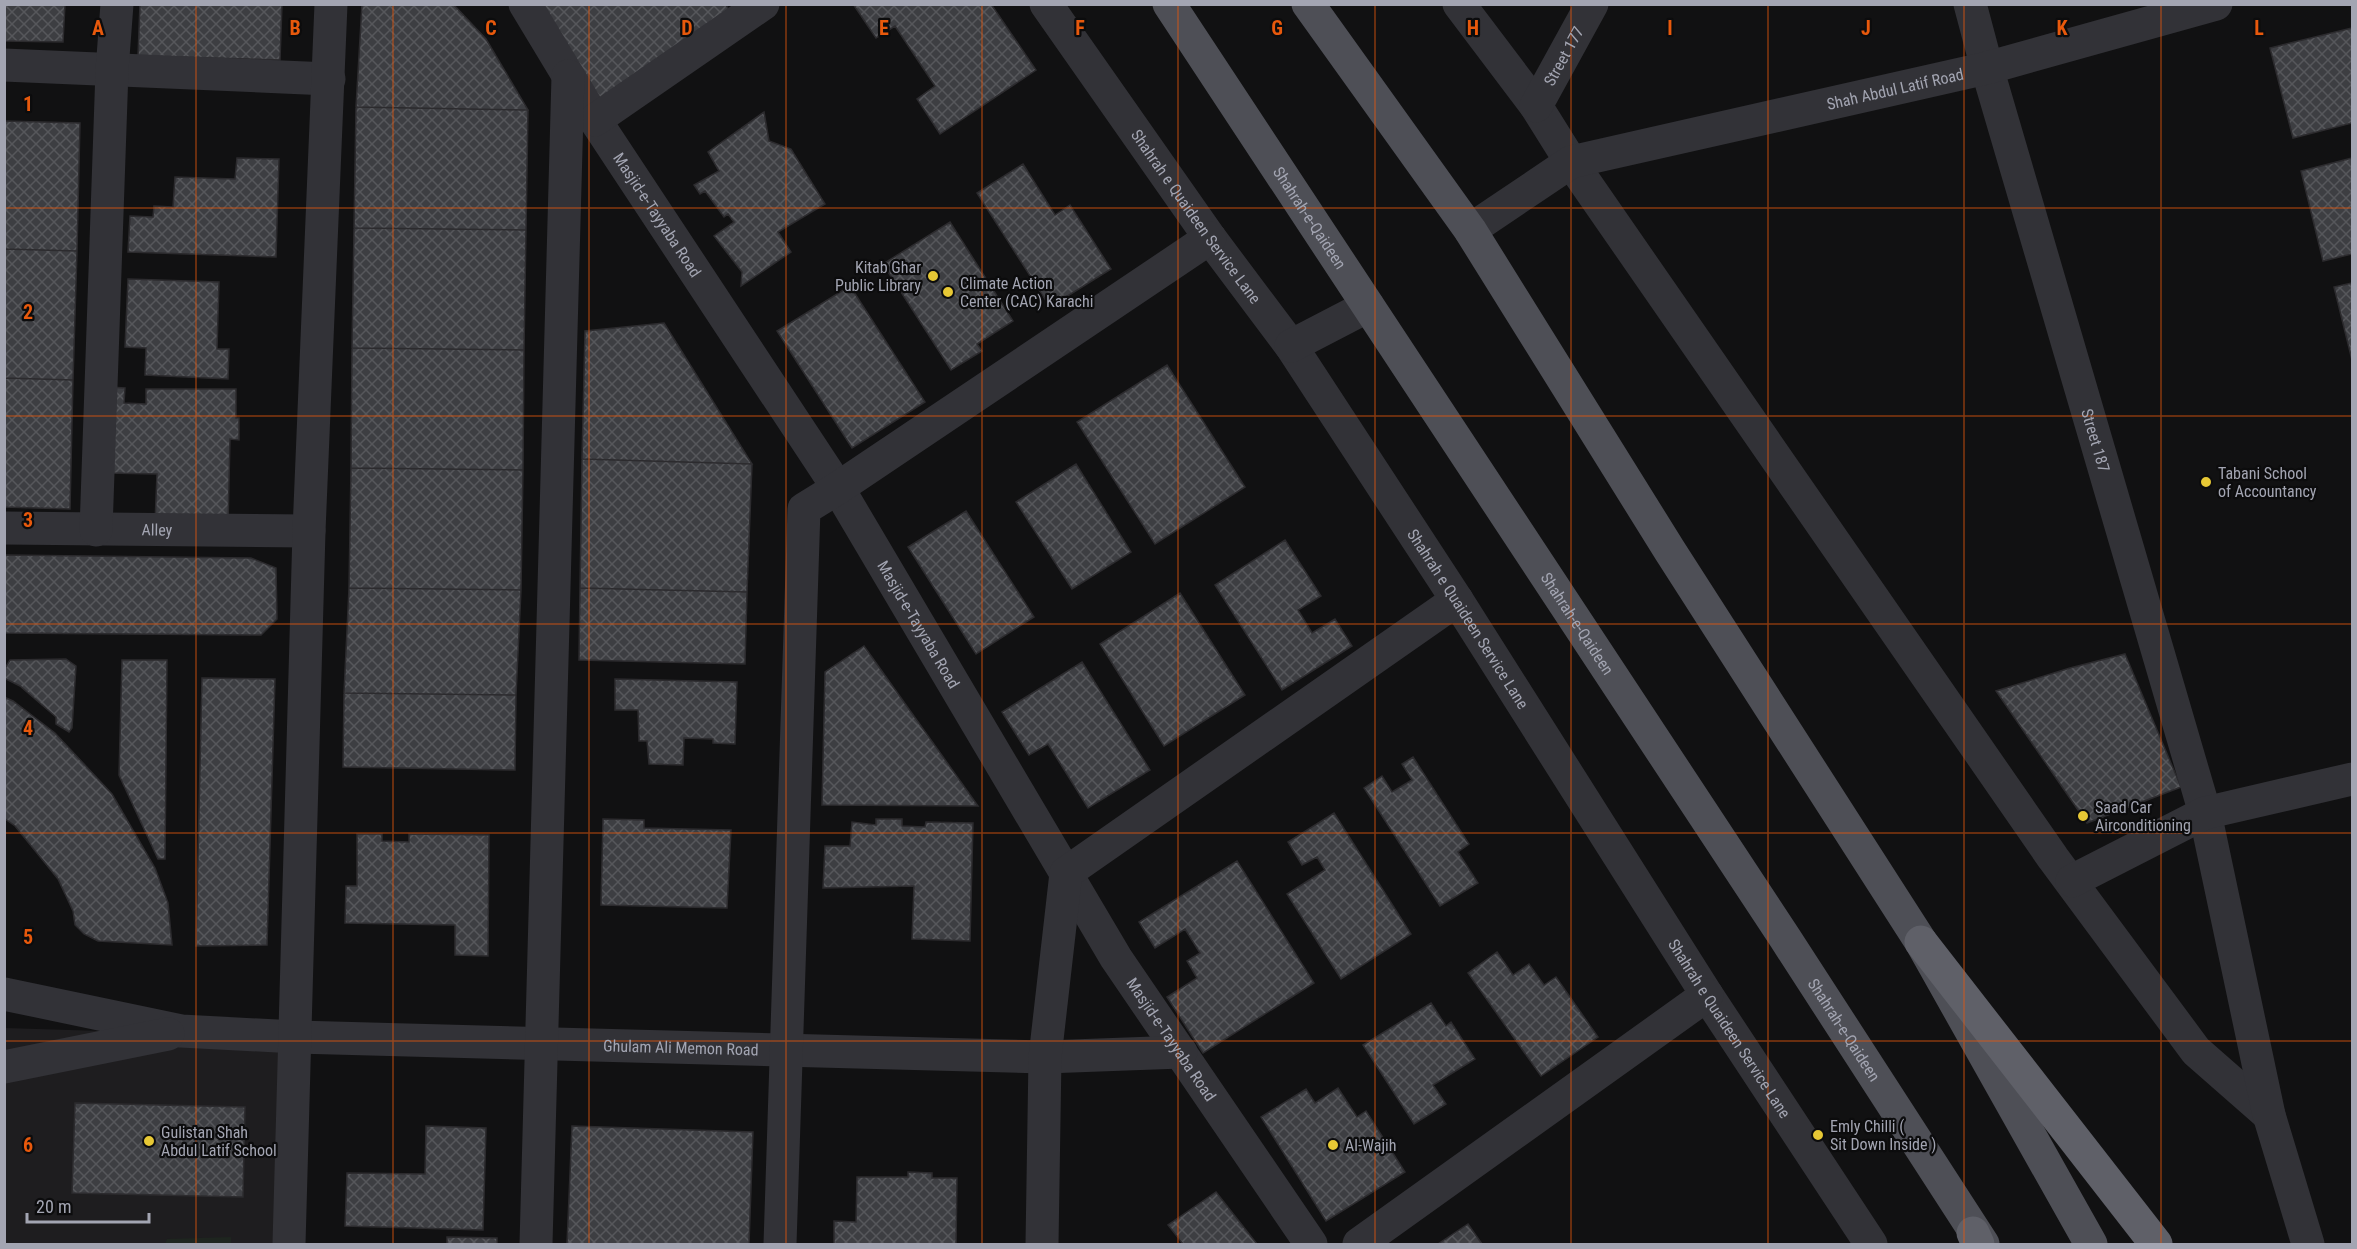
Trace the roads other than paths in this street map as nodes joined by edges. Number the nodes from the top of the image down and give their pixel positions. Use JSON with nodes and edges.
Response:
{"nodes":[{"id":1,"x":117,"y":4,"type":"edge"},
{"id":2,"x":331,"y":4,"type":"edge"},
{"id":3,"x":525,"y":4,"type":"edge"},
{"id":4,"x":763,"y":4,"type":"edge"},
{"id":5,"x":1046,"y":4,"type":"edge"},
{"id":6,"x":1169,"y":4,"type":"edge"},
{"id":7,"x":1308,"y":4,"type":"edge"},
{"id":8,"x":1459,"y":4,"type":"edge"},
{"id":9,"x":1592,"y":4,"type":"edge"},
{"id":10,"x":1970,"y":4,"type":"edge"},
{"id":11,"x":2216,"y":4,"type":"edge"},
{"id":12,"x":4,"y":65,"type":"edge"},
{"id":13,"x":1987,"y":69,"type":"junction"},
{"id":14,"x":112,"y":70,"type":"junction"},
{"id":15,"x":568,"y":76,"type":"junction"},
{"id":16,"x":329,"y":79,"type":"junction"},
{"id":17,"x":1536,"y":106,"type":"junction"},
{"id":18,"x":595,"y":120,"type":"junction"},
{"id":19,"x":1571,"y":162,"type":"junction"},
{"id":20,"x":1470,"y":230,"type":"junction"},
{"id":21,"x":1210,"y":238,"type":"junction"},
{"id":22,"x":1368,"y":306,"type":"junction"},
{"id":23,"x":1291,"y":346,"type":"junction"},
{"id":24,"x":837,"y":488,"type":"junction"},
{"id":25,"x":4,"y":528,"type":"edge"},
{"id":26,"x":96,"y":530,"type":"junction"},
{"id":27,"x":309,"y":531,"type":"junction"},
{"id":28,"x":1457,"y":600,"type":"junction"},
{"id":29,"x":2352,"y":778,"type":"edge"},
{"id":30,"x":2205,"y":813,"type":"junction"},
{"id":31,"x":1066,"y":873,"type":"junction"},
{"id":32,"x":2072,"y":881,"type":"junction"},
{"id":33,"x":1921,"y":942,"type":"junction"},
{"id":34,"x":4,"y":994,"type":"edge"},
{"id":35,"x":1707,"y":995,"type":"junction"},
{"id":36,"x":181,"y":1031,"type":"junction"},
{"id":37,"x":296,"y":1036,"type":"junction"},
{"id":38,"x":543,"y":1043,"type":"junction"},
{"id":39,"x":786,"y":1049,"type":"junction"},
{"id":40,"x":1181,"y":1052,"type":"junction"},
{"id":41,"x":1045,"y":1057,"type":"junction"},
{"id":42,"x":4,"y":1067,"type":"edge"},
{"id":43,"x":2269,"y":1115,"type":"junction"},
{"id":44,"x":1978,"y":1241,"type":"edge"},
{"id":45,"x":289,"y":1245,"type":"edge"},
{"id":46,"x":536,"y":1245,"type":"edge"},
{"id":47,"x":780,"y":1245,"type":"edge"},
{"id":48,"x":1042,"y":1245,"type":"edge"},
{"id":49,"x":1311,"y":1245,"type":"edge"},
{"id":50,"x":1359,"y":1245,"type":"edge"},
{"id":51,"x":1870,"y":1245,"type":"edge"},
{"id":52,"x":2091,"y":1245,"type":"edge"},
{"id":53,"x":2156,"y":1245,"type":"edge"},
{"id":54,"x":2308,"y":1245,"type":"edge"}],
"edges":[{"from":1,"to":14,"type":"street"},
{"from":2,"to":16,"type":"street"},
{"from":3,"to":15,"type":"street","name":"Masjid-e-Tayyaba Road"},
{"from":4,"to":18,"type":"street"},
{"from":5,"to":21,"type":"street","name":"Shahrah e Quaideen Service Lane"},
{"from":6,"to":22,"type":"main road","name":"Shahrah-e-Qaideen"},
{"from":7,"to":20,"type":"main road"},
{"from":8,"to":17,"type":"street"},
{"from":9,"to":17,"type":"street","name":"Street 177"},
{"from":10,"to":13,"type":"street","name":"Street 187"},
{"from":11,"to":13,"type":"street","name":"Shah Abdul Latif Road"},
{"from":12,"to":14,"type":"street"},
{"from":13,"to":19,"type":"street","name":"Shah Abdul Latif Road"},
{"from":13,"to":30,"type":"street","name":"Street 187"},
{"from":14,"to":16,"type":"street"},
{"from":14,"to":26,"type":"street"},
{"from":15,"to":18,"type":"street","name":"Masjid-e-Tayyaba Road"},
{"from":15,"to":38,"type":"street"},
{"from":16,"to":27,"type":"street"},
{"from":17,"to":19,"type":"street"},
{"from":18,"to":24,"type":"street","name":"Masjid-e-Tayyaba Road"},
{"from":19,"to":20,"type":"street"},
{"from":19,"to":32,"type":"street"},
{"from":20,"to":33,"type":"main road"},
{"from":21,"to":23,"type":"street","name":"Shahrah e Quaideen Service Lane"},
{"from":21,"to":24,"type":"street"},
{"from":22,"to":23,"type":"street"},
{"from":22,"to":44,"type":"main road","name":"Shahrah-e-Qaideen"},
{"from":23,"to":28,"type":"street","name":"Shahrah e Quaideen Service Lane"},
{"from":24,"to":31,"type":"street","name":"Masjid-e-Tayyaba Road"},
{"from":24,"to":39,"type":"street"},
{"from":25,"to":26,"type":"street","name":"Alley"},
{"from":26,"to":27,"type":"street","name":"Alley"},
{"from":27,"to":37,"type":"street"},
{"from":28,"to":31,"type":"street"},
{"from":28,"to":35,"type":"street","name":"Shahrah e Quaideen Service Lane"},
{"from":29,"to":30,"type":"street"},
{"from":30,"to":32,"type":"street"},
{"from":30,"to":43,"type":"street","name":"Street 187"},
{"from":31,"to":40,"type":"street","name":"Masjid-e-Tayyaba Road"},
{"from":31,"to":41,"type":"street"},
{"from":32,"to":43,"type":"street"},
{"from":33,"to":52,"type":"main road"},
{"from":33,"to":53,"type":"highway"},
{"from":34,"to":36,"type":"street"},
{"from":35,"to":50,"type":"street"},
{"from":35,"to":51,"type":"street","name":"Shahrah e Quaideen Service Lane"},
{"from":36,"to":37,"type":"street","name":"Ghulam Ali Memon Road"},
{"from":36,"to":42,"type":"street"},
{"from":37,"to":38,"type":"street","name":"Ghulam Ali Memon Road"},
{"from":37,"to":45,"type":"street"},
{"from":38,"to":39,"type":"street","name":"Ghulam Ali Memon Road"},
{"from":38,"to":46,"type":"street"},
{"from":39,"to":41,"type":"street","name":"Ghulam Ali Memon Road"},
{"from":39,"to":47,"type":"street"},
{"from":40,"to":41,"type":"street","name":"Ghulam Ali Memon Road"},
{"from":40,"to":49,"type":"street","name":"Masjid-e-Tayyaba Road"},
{"from":41,"to":48,"type":"street"},
{"from":43,"to":54,"type":"street","name":"Street 187"}]}
